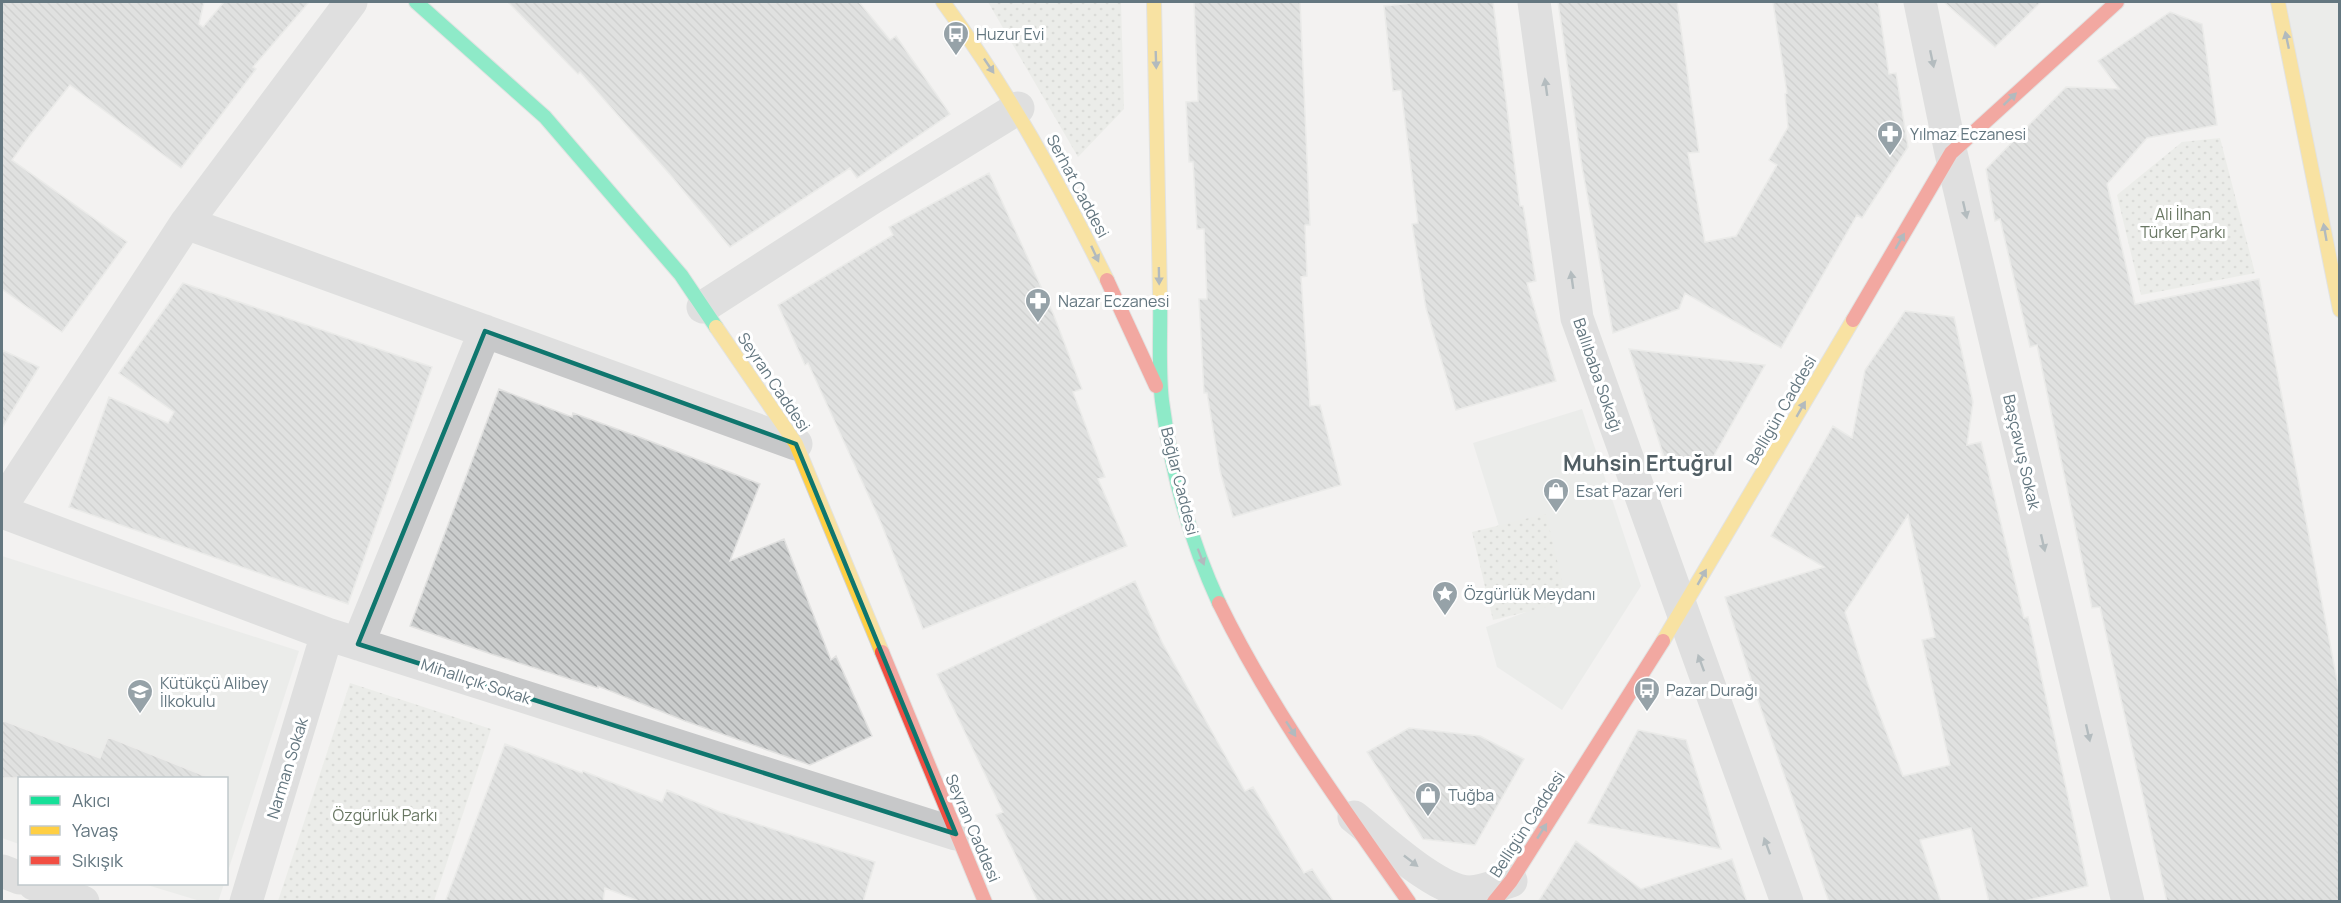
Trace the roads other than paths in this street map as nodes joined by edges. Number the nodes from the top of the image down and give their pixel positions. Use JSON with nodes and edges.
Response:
{"nodes":[{"id":1,"x":351,"y":2,"type":"edge"},
{"id":2,"x":416,"y":2,"type":"edge"},
{"id":3,"x":943,"y":2,"type":"edge"},
{"id":4,"x":1154,"y":2,"type":"edge"},
{"id":5,"x":1534,"y":2,"type":"edge"},
{"id":6,"x":1920,"y":2,"type":"edge"},
{"id":7,"x":2117,"y":2,"type":"edge"},
{"id":8,"x":2278,"y":2,"type":"edge"},
{"id":9,"x":1018,"y":108,"type":"junction"},
{"id":10,"x":1951,"y":153,"type":"junction"},
{"id":11,"x":186,"y":223,"type":"junction"},
{"id":12,"x":703,"y":307,"type":"junction"},
{"id":13,"x":2340,"y":310,"type":"edge"},
{"id":14,"x":486,"y":331,"type":"junction"},
{"id":15,"x":1162,"y":399,"type":"junction"},
{"id":16,"x":796,"y":444,"type":"junction"},
{"id":17,"x":2,"y":505,"type":"edge"},
{"id":18,"x":2,"y":512,"type":"edge"},
{"id":19,"x":1682,"y":611,"type":"junction"},
{"id":20,"x":327,"y":634,"type":"junction"},
{"id":21,"x":358,"y":644,"type":"junction"},
{"id":22,"x":1348,"y":813,"type":"junction"},
{"id":23,"x":957,"y":834,"type":"junction"},
{"id":24,"x":2,"y":871,"type":"edge"},
{"id":25,"x":18,"y":877,"type":"edge"},
{"id":26,"x":37,"y":885,"type":"edge"},
{"id":27,"x":1502,"y":891,"type":"edge"},
{"id":28,"x":83,"y":902,"type":"edge"},
{"id":29,"x":246,"y":902,"type":"edge"},
{"id":30,"x":986,"y":902,"type":"edge"},
{"id":31,"x":1409,"y":902,"type":"edge"},
{"id":32,"x":1787,"y":902,"type":"edge"},
{"id":33,"x":2128,"y":902,"type":"edge"}],
"edges":[{"from":1,"to":11,"type":"street"},
{"from":2,"to":12,"type":"street","name":"Seyran Caddesi"},
{"from":3,"to":9,"type":"street","name":"Serhat Caddesi","one_way":true},
{"from":4,"to":15,"type":"street","name":"Bağlar Caddesi","one_way":true},
{"from":19,"to":5,"type":"street","name":"Ballıbaba Sokağı","one_way":true},
{"from":6,"to":10,"type":"street","name":"Başçavuş Sokak","one_way":true},
{"from":10,"to":7,"type":"street","name":"Belligün Caddesi","one_way":true},
{"from":13,"to":8,"type":"street","one_way":true},
{"from":9,"to":12,"type":"street"},
{"from":9,"to":15,"type":"street","name":"Serhat Caddesi","one_way":true},
{"from":19,"to":10,"type":"street","name":"Belligün Caddesi","one_way":true},
{"from":10,"to":33,"type":"street","name":"Başçavuş Sokak","one_way":true},
{"from":11,"to":14,"type":"street"},
{"from":11,"to":17,"type":"street"},
{"from":12,"to":16,"type":"street","name":"Seyran Caddesi"},
{"from":14,"to":16,"type":"street"},
{"from":14,"to":21,"type":"street"},
{"from":15,"to":22,"type":"street","name":"Bağlar Caddesi","one_way":true},
{"from":16,"to":23,"type":"street","name":"Seyran Caddesi"},
{"from":18,"to":20,"type":"street","name":"Mihallıçık Sokak"},
{"from":27,"to":19,"type":"street","name":"Belligün Caddesi","one_way":true},
{"from":32,"to":19,"type":"street","name":"Ballıbaba Sokağı","one_way":true},
{"from":20,"to":21,"type":"street","name":"Mihallıçık Sokak"},
{"from":20,"to":29,"type":"street","name":"Narman Sokak"},
{"from":21,"to":23,"type":"street","name":"Mihallıçık Sokak"},
{"from":22,"to":27,"type":"street","name":"Bağlar Caddesi","one_way":true},
{"from":22,"to":31,"type":"street","name":"Bağlar Caddesi"},
{"from":23,"to":30,"type":"street","name":"Seyran Caddesi"},
{"from":24,"to":25,"type":"street"},
{"from":26,"to":28,"type":"street"}]}
